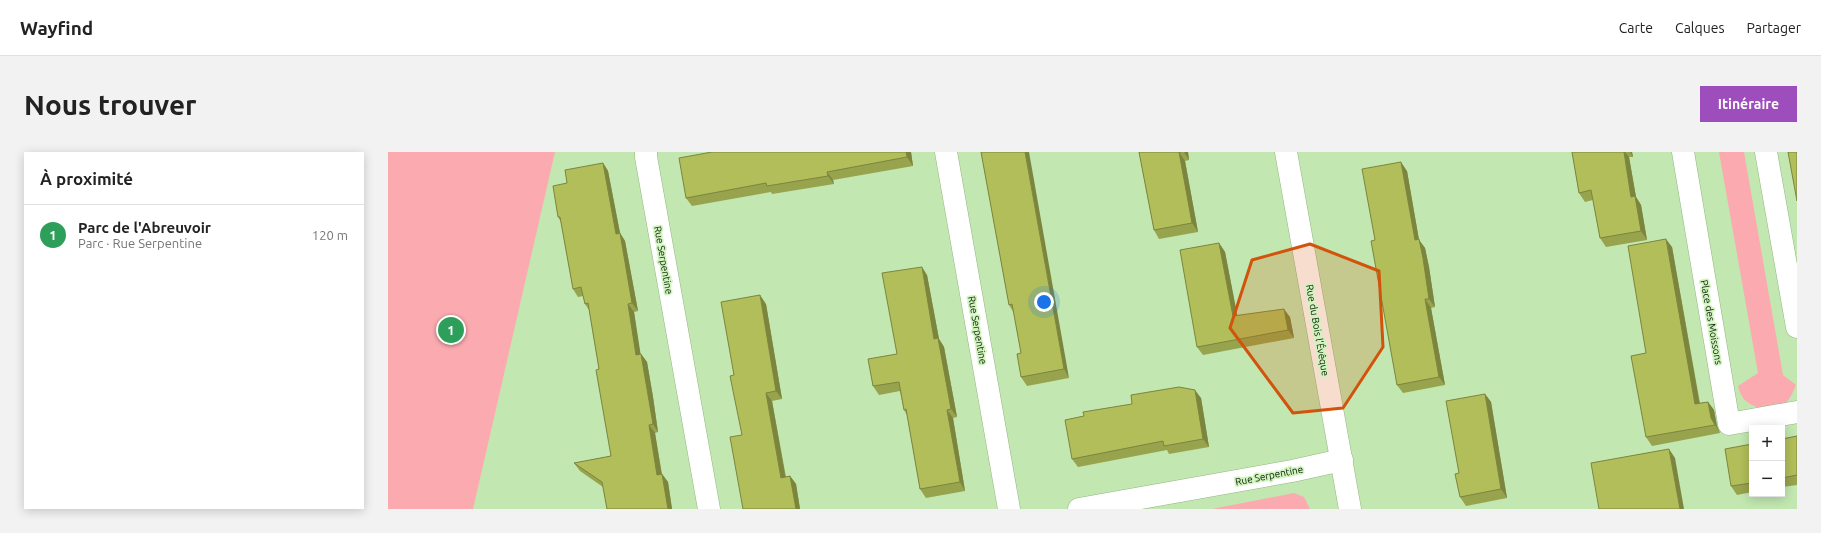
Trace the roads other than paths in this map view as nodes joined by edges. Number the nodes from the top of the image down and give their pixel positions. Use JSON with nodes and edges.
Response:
{"nodes":[{"id":1,"x":646,"y":152,"type":"edge"},
{"id":2,"x":946,"y":152,"type":"edge"},
{"id":3,"x":1286,"y":152,"type":"edge"},
{"id":4,"x":1683,"y":152,"type":"edge"},
{"id":5,"x":1766,"y":152,"type":"edge"},
{"id":6,"x":1797,"y":327,"type":"edge"},
{"id":7,"x":1797,"y":412,"type":"edge"},
{"id":8,"x":1342,"y":460,"type":"junction"},
{"id":9,"x":709,"y":509,"type":"edge"},
{"id":10,"x":1009,"y":509,"type":"edge"},
{"id":11,"x":1079,"y":509,"type":"edge"},
{"id":12,"x":1350,"y":509,"type":"edge"}],
"edges":[{"from":1,"to":9,"type":"street","name":"Rue Serpentine"},
{"from":2,"to":10,"type":"street","name":"Rue Serpentine"},
{"from":3,"to":8,"type":"street","name":"Rue du Bois l'Évêque"},
{"from":4,"to":7,"type":"street","name":"Place des Moissons"},
{"from":5,"to":6,"type":"street"},
{"from":8,"to":11,"type":"street","name":"Rue Serpentine"},
{"from":8,"to":12,"type":"street","name":"Rue du Bois l'Évêque"}]}
